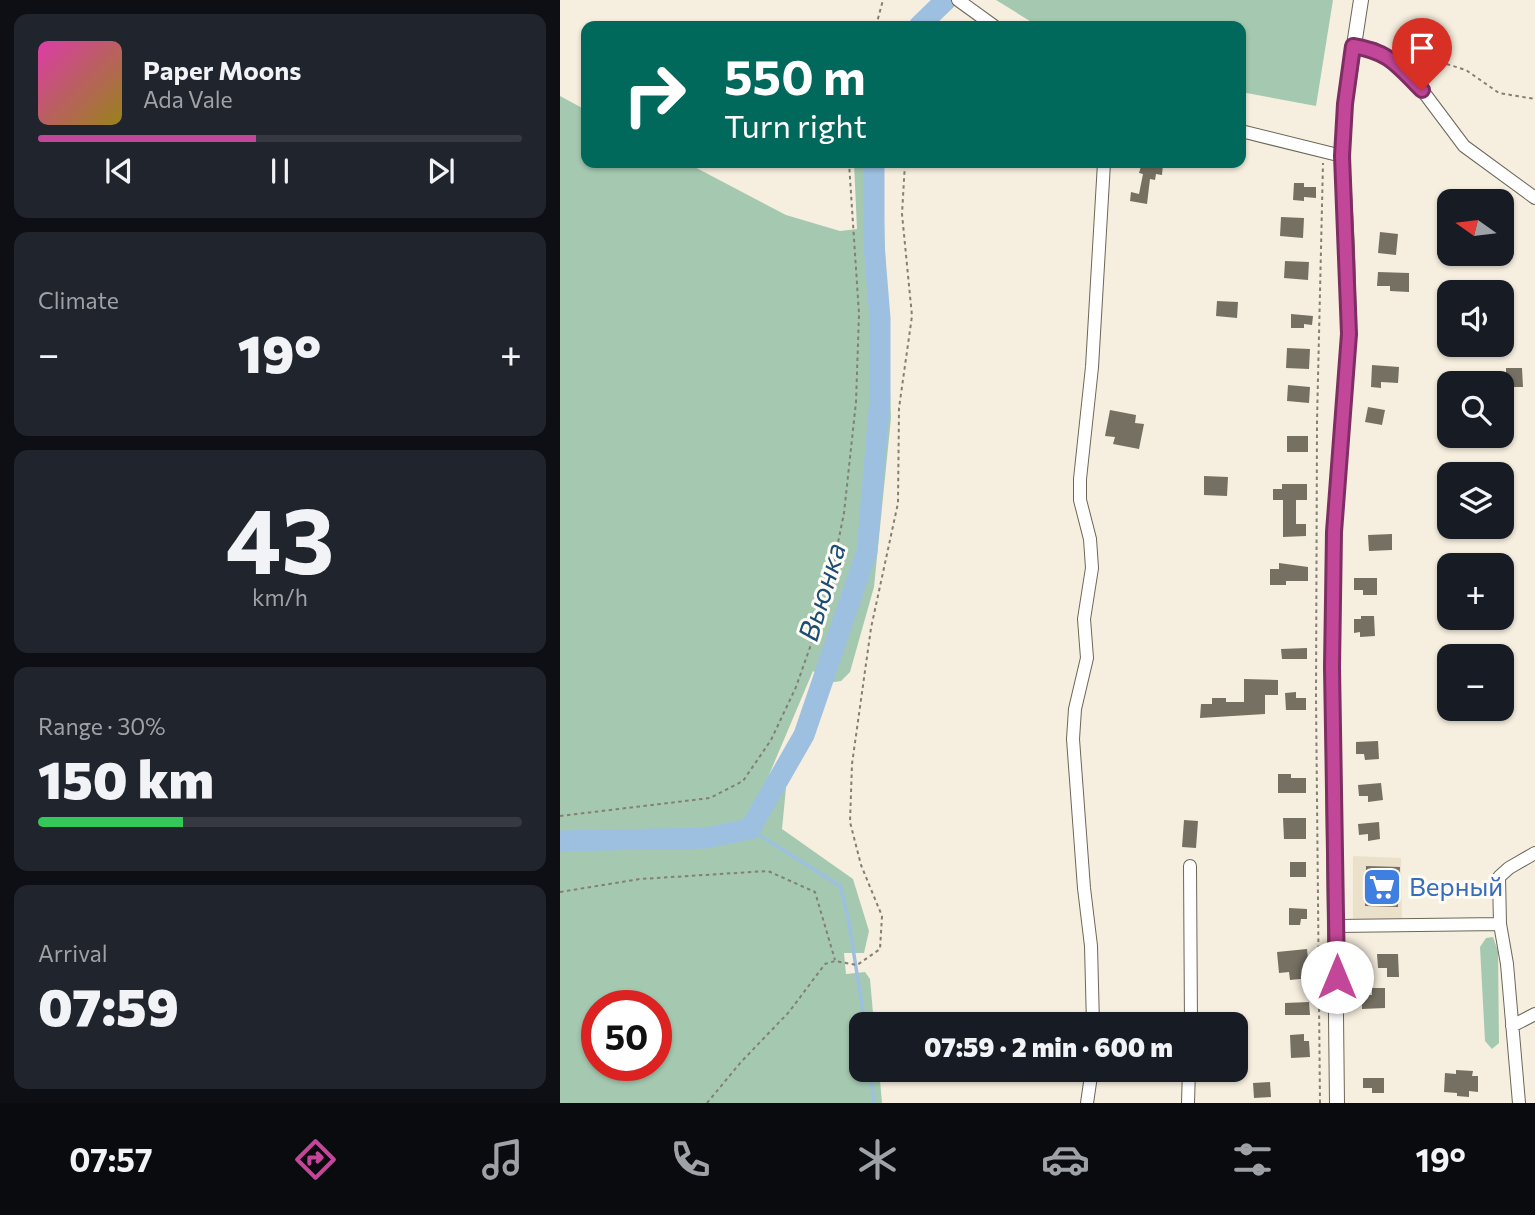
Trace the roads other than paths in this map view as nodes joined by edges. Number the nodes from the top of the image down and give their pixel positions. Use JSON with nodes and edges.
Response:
{"nodes":[{"id":1,"x":958,"y":0,"type":"edge"},
{"id":2,"x":1361,"y":0,"type":"edge"},
{"id":3,"x":987,"y":21,"type":"edge"},
{"id":4,"x":1353,"y":46,"type":"junction"},
{"id":5,"x":1246,"y":132,"type":"edge"},
{"id":6,"x":1342,"y":156,"type":"junction"},
{"id":7,"x":1104,"y":168,"type":"edge"},
{"id":8,"x":1535,"y":198,"type":"edge"},
{"id":9,"x":1535,"y":853,"type":"edge"},
{"id":10,"x":1190,"y":866,"type":"dead end"},
{"id":11,"x":1500,"y":924,"type":"junction"},
{"id":12,"x":1337,"y":926,"type":"junction"},
{"id":13,"x":1093,"y":1012,"type":"edge"},
{"id":14,"x":1191,"y":1012,"type":"edge"},
{"id":15,"x":1535,"y":1014,"type":"edge"},
{"id":16,"x":1512,"y":1026,"type":"junction"},
{"id":17,"x":1090,"y":1082,"type":"edge"},
{"id":18,"x":1189,"y":1082,"type":"edge"},
{"id":19,"x":1087,"y":1103,"type":"edge"},
{"id":20,"x":1188,"y":1103,"type":"edge"},
{"id":21,"x":1337,"y":1103,"type":"edge"},
{"id":22,"x":1519,"y":1103,"type":"edge"}],
"edges":[{"from":1,"to":3,"type":"street"},
{"from":2,"to":4,"type":"main road"},
{"from":4,"to":6,"type":"main road"},
{"from":4,"to":8,"type":"street"},
{"from":5,"to":6,"type":"street"},
{"from":6,"to":12,"type":"main road"},
{"from":7,"to":13,"type":"street"},
{"from":9,"to":11,"type":"street"},
{"from":10,"to":14,"type":"street"},
{"from":11,"to":12,"type":"street"},
{"from":11,"to":16,"type":"street"},
{"from":12,"to":21,"type":"main road"},
{"from":15,"to":16,"type":"street"},
{"from":16,"to":22,"type":"street"},
{"from":17,"to":19,"type":"street"},
{"from":18,"to":20,"type":"street"}]}
